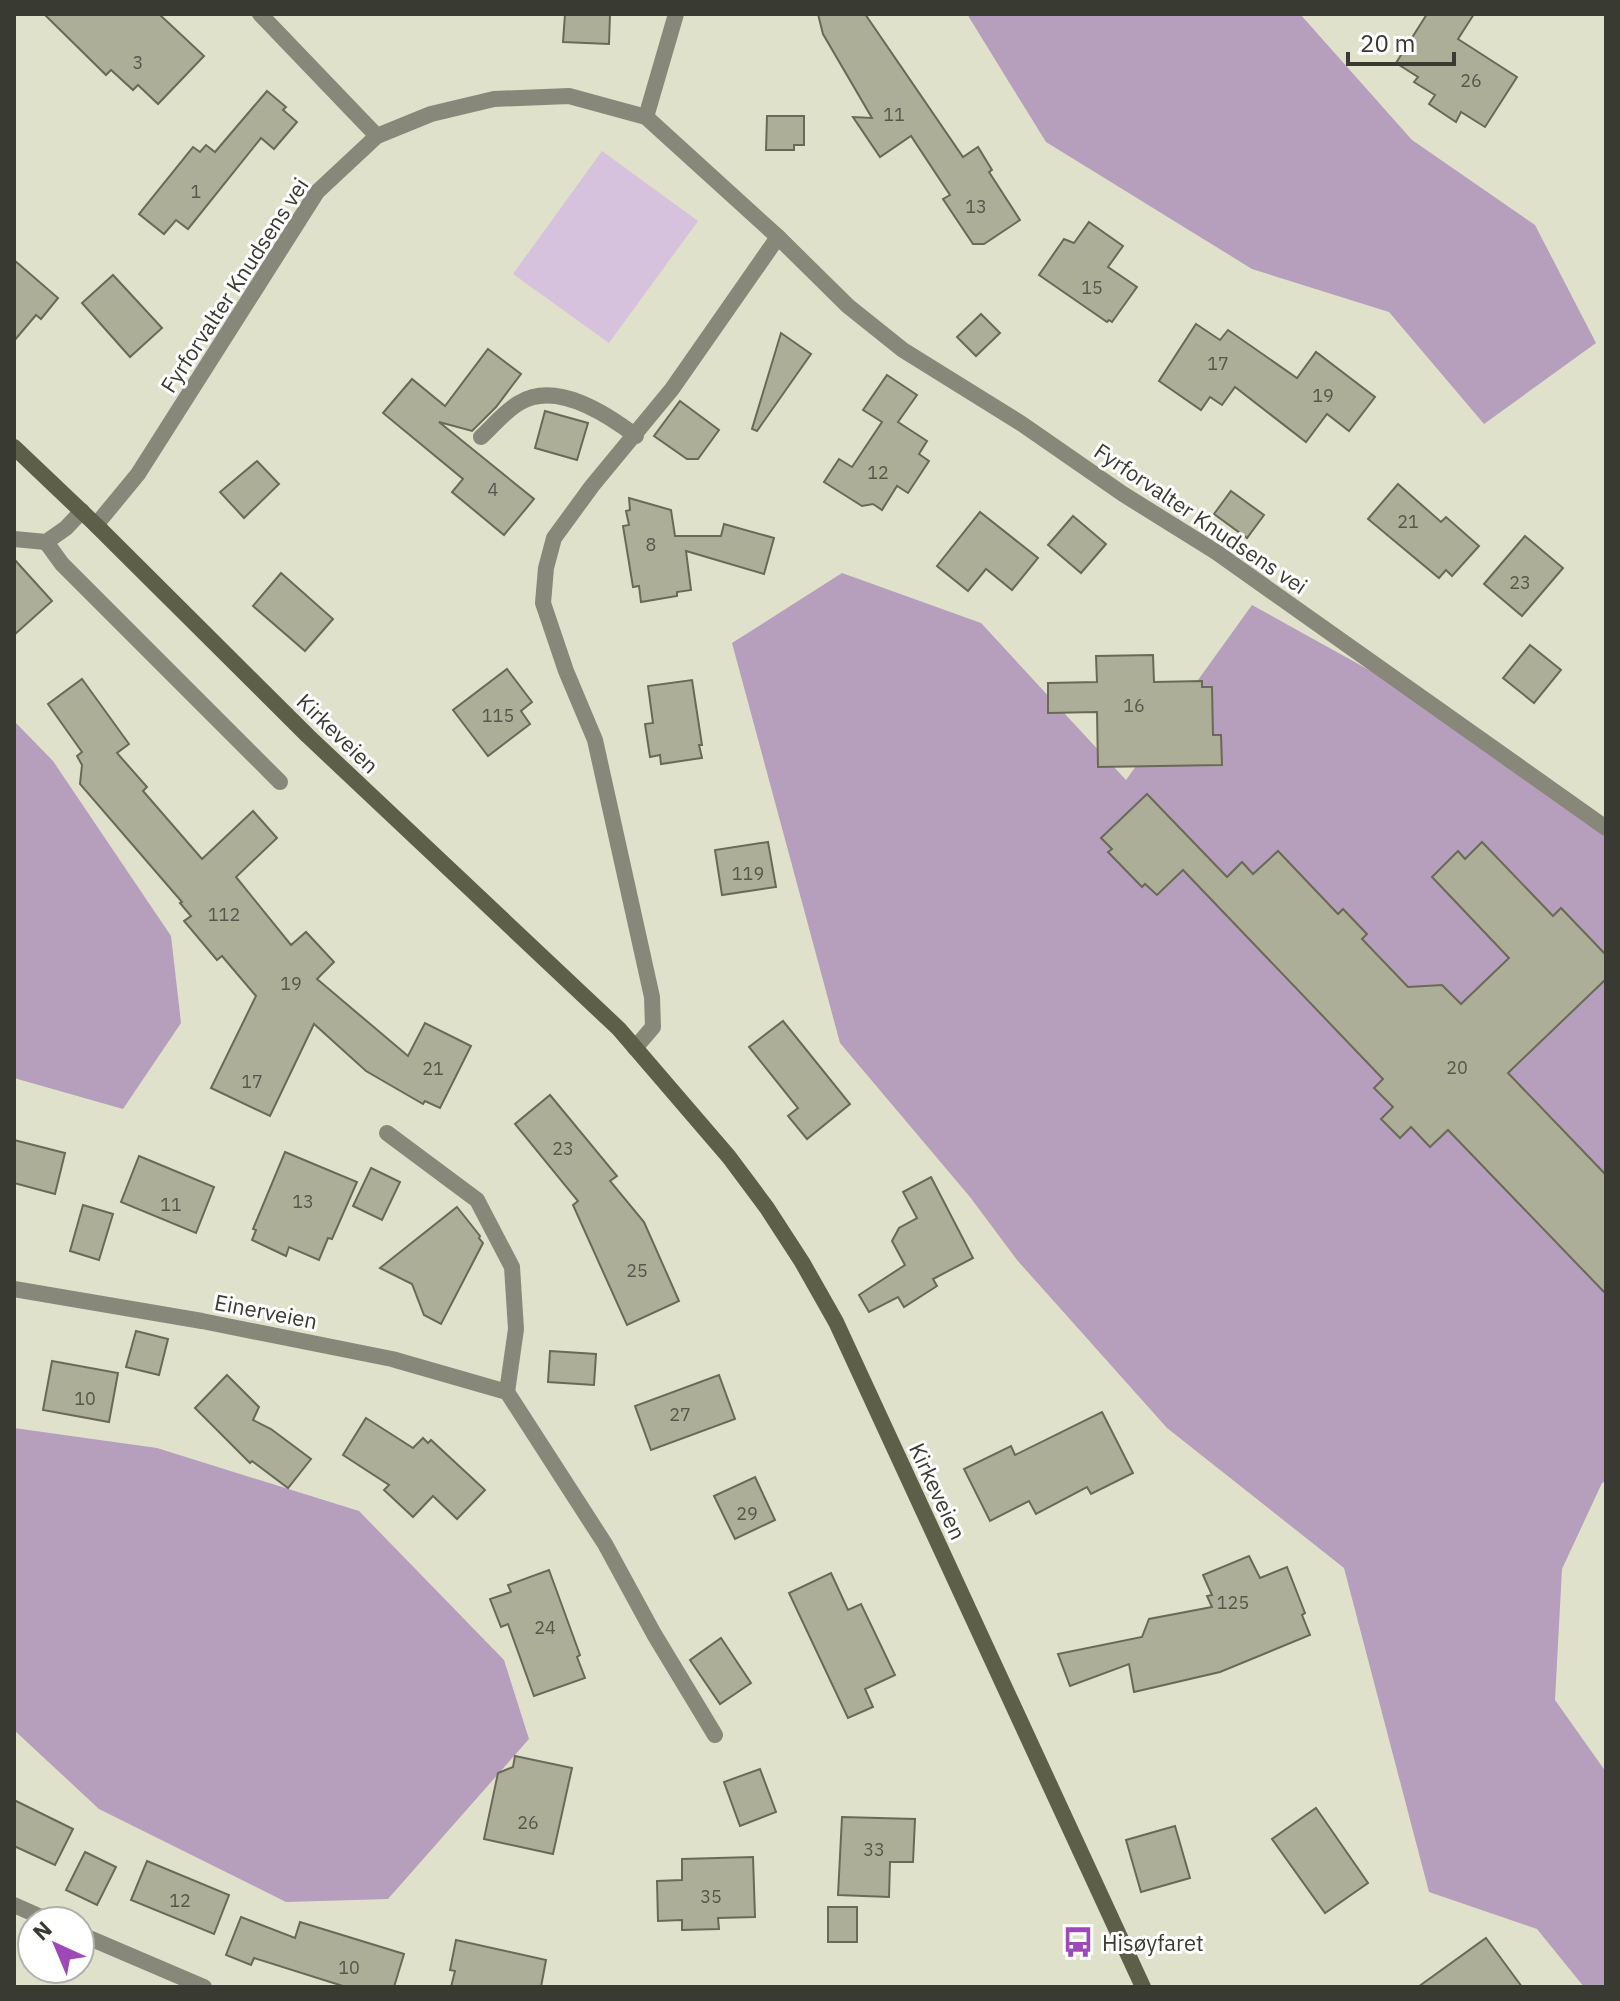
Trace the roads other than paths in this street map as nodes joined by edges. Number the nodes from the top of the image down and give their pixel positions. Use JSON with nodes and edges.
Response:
{"nodes":[{"id":1,"x":260,"y":14,"type":"edge"},
{"id":2,"x":676,"y":14,"type":"edge"},
{"id":3,"x":646,"y":117,"type":"junction"},
{"id":4,"x":377,"y":136,"type":"junction"},
{"id":5,"x":778,"y":237,"type":"junction"},
{"id":6,"x":636,"y":436,"type":"junction"},
{"id":7,"x":481,"y":437,"type":"dead end"},
{"id":8,"x":14,"y":447,"type":"edge"},
{"id":9,"x":82,"y":511,"type":"junction"},
{"id":10,"x":96,"y":525,"type":"junction"},
{"id":11,"x":14,"y":539,"type":"edge"},
{"id":12,"x":46,"y":542,"type":"junction"},
{"id":13,"x":280,"y":782,"type":"dead end"},
{"id":14,"x":1606,"y":828,"type":"edge"},
{"id":15,"x":635,"y":1048,"type":"junction"},
{"id":16,"x":387,"y":1133,"type":"dead end"},
{"id":17,"x":14,"y":1289,"type":"edge"},
{"id":18,"x":507,"y":1392,"type":"junction"},
{"id":19,"x":715,"y":1735,"type":"dead end"},
{"id":20,"x":96,"y":1941,"type":"edge"},
{"id":21,"x":204,"y":1987,"type":"edge"},
{"id":22,"x":1143,"y":1987,"type":"edge"}],
"edges":[{"from":1,"to":4,"type":"street"},
{"from":2,"to":3,"type":"street"},
{"from":3,"to":4,"type":"street","name":"Fyrforvalter Knudsens vei"},
{"from":3,"to":5,"type":"street","name":"Fyrforvalter Knudsens vei"},
{"from":4,"to":10,"type":"street","name":"Fyrforvalter Knudsens vei"},
{"from":5,"to":6,"type":"street"},
{"from":5,"to":14,"type":"street","name":"Fyrforvalter Knudsens vei"},
{"from":6,"to":7,"type":"street"},
{"from":6,"to":15,"type":"street"},
{"from":8,"to":9,"type":"main road","name":"Kirkeveien"},
{"from":9,"to":10,"type":"main road","name":"Kirkeveien"},
{"from":9,"to":12,"type":"street"},
{"from":10,"to":15,"type":"main road","name":"Kirkeveien"},
{"from":11,"to":12,"type":"street"},
{"from":12,"to":13,"type":"street"},
{"from":15,"to":22,"type":"main road","name":"Kirkeveien"},
{"from":16,"to":18,"type":"street"},
{"from":17,"to":18,"type":"street","name":"Einerveien"},
{"from":18,"to":19,"type":"street"},
{"from":20,"to":21,"type":"street"}]}
